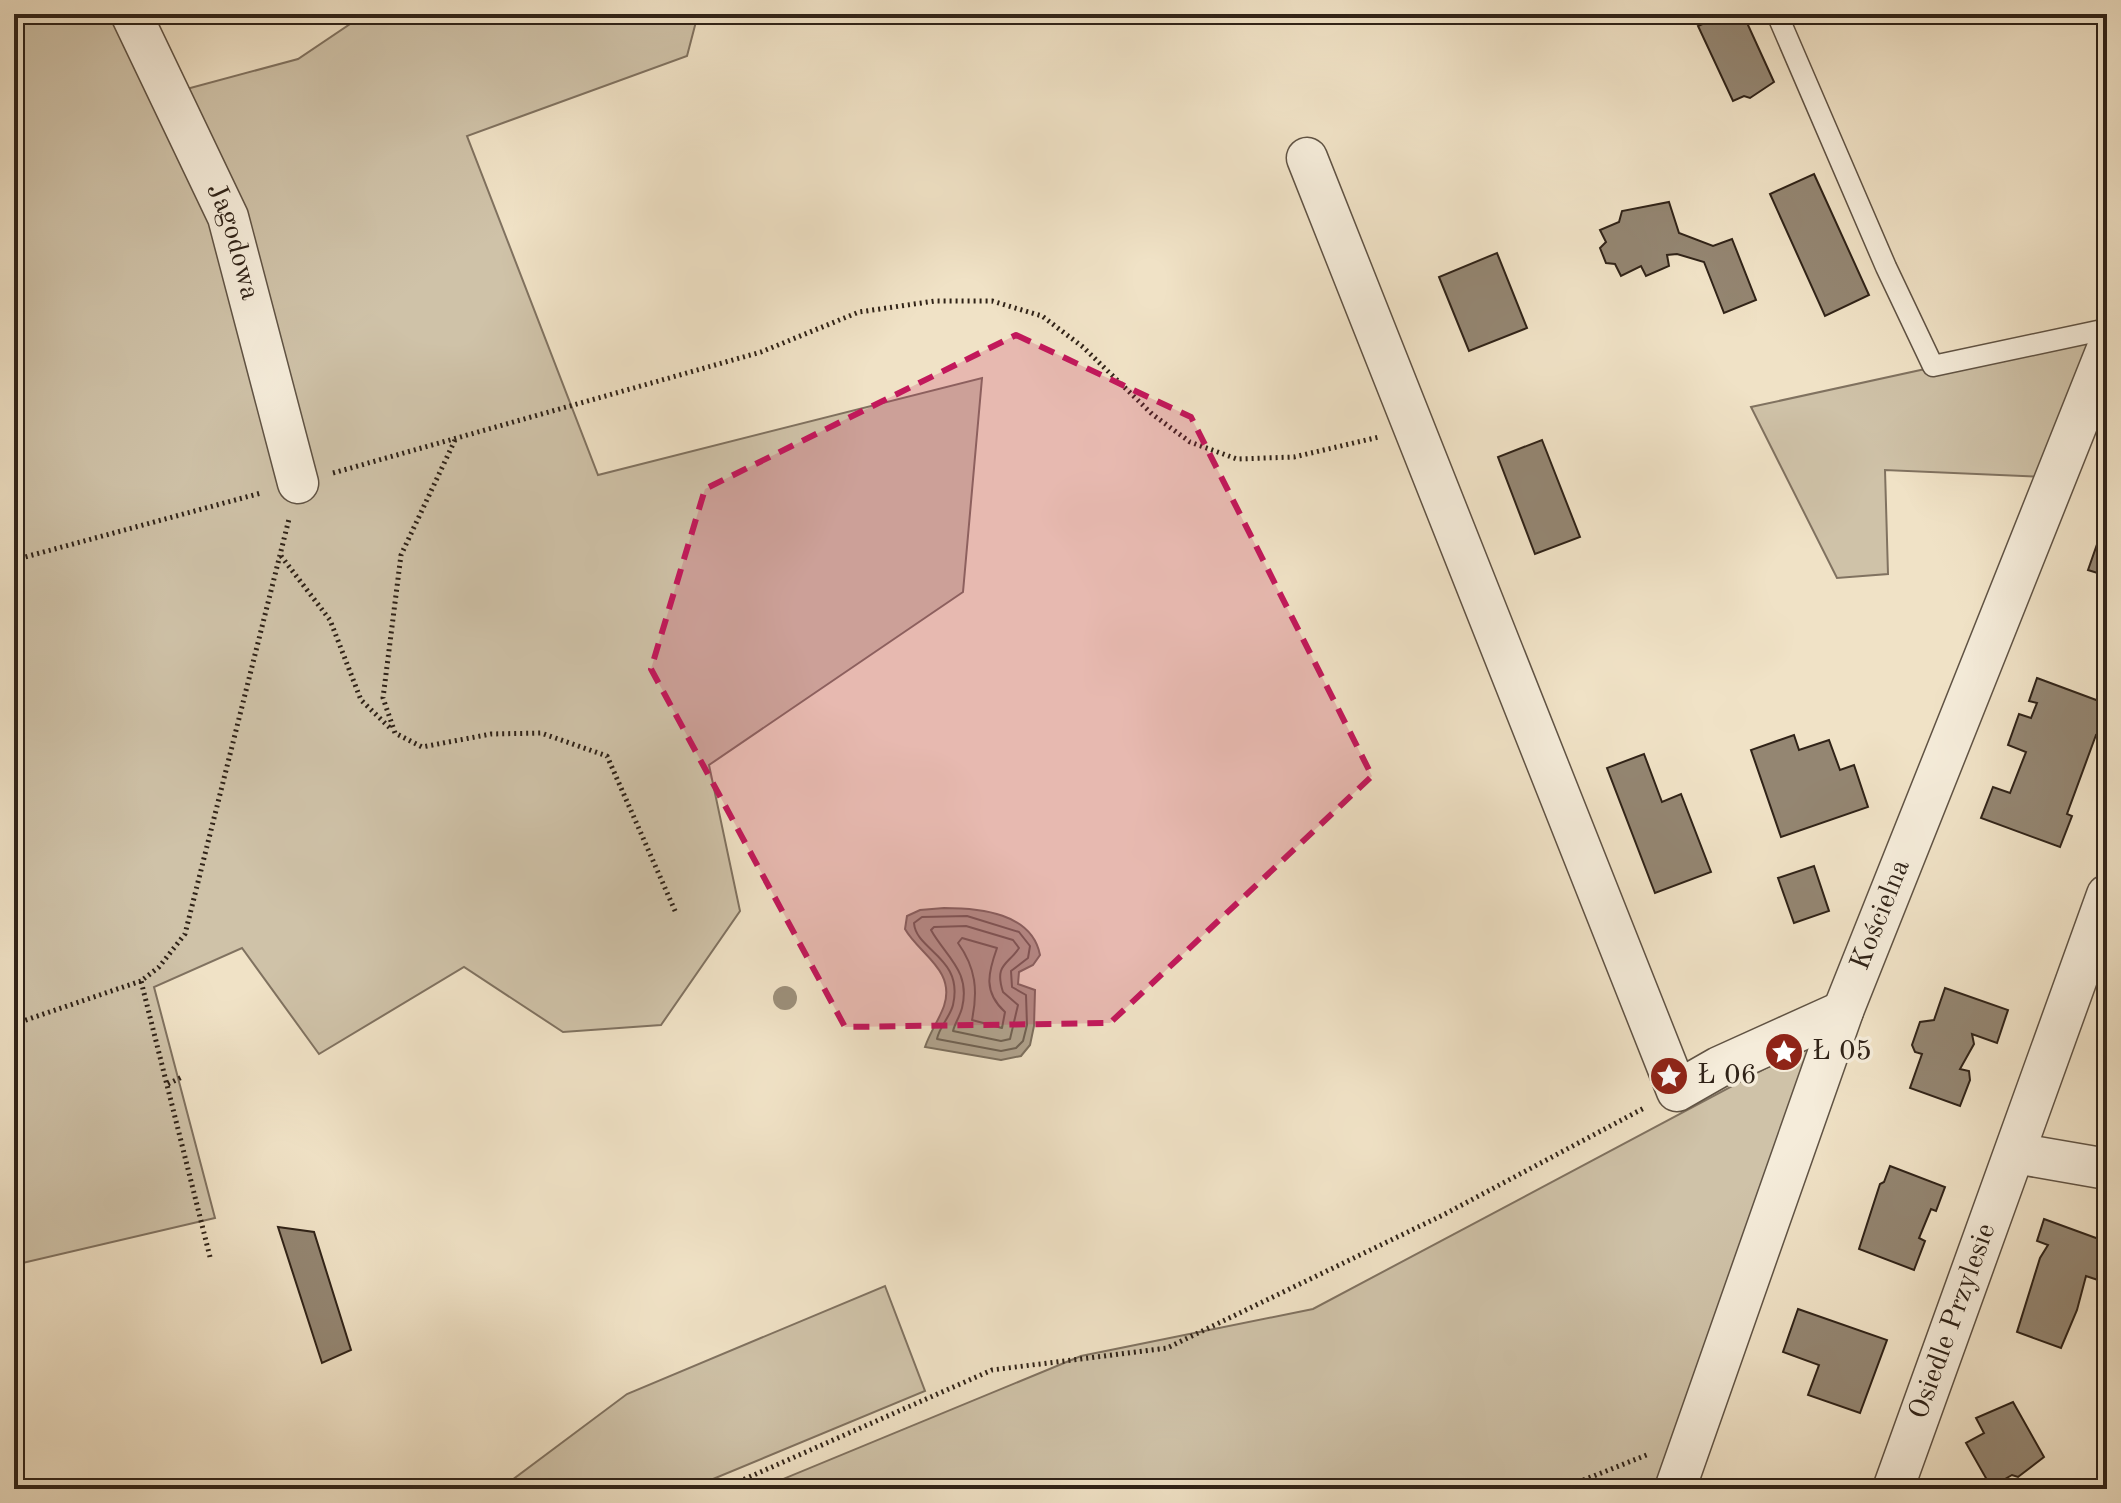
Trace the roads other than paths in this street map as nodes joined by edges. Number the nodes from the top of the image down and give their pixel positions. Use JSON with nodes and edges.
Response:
{"nodes":[{"id":1,"x":131,"y":14,"type":"edge"},
{"id":2,"x":1777,"y":14,"type":"edge"},
{"id":3,"x":1307,"y":158,"type":"dead end"},
{"id":4,"x":2107,"y":329,"type":"edge"},
{"id":5,"x":2107,"y":349,"type":"edge"},
{"id":6,"x":298,"y":483,"type":"road end"},
{"id":7,"x":2107,"y":895,"type":"edge"},
{"id":8,"x":1843,"y":1011,"type":"junction"},
{"id":9,"x":2015,"y":1153,"type":"junction"},
{"id":10,"x":2107,"y":1169,"type":"edge"},
{"id":11,"x":1675,"y":1489,"type":"edge"},
{"id":12,"x":1893,"y":1489,"type":"edge"}],
"edges":[{"from":1,"to":6,"type":"street","name":"Jagodowa"},
{"from":2,"to":4,"type":"lane"},
{"from":3,"to":8,"type":"street"},
{"from":5,"to":8,"type":"street","name":"Kościelna"},
{"from":7,"to":9,"type":"street","name":"Osiedle Przylesie"},
{"from":8,"to":11,"type":"street","name":"Kościelna"},
{"from":9,"to":10,"type":"street"},
{"from":9,"to":12,"type":"street","name":"Osiedle Przylesie"}]}
